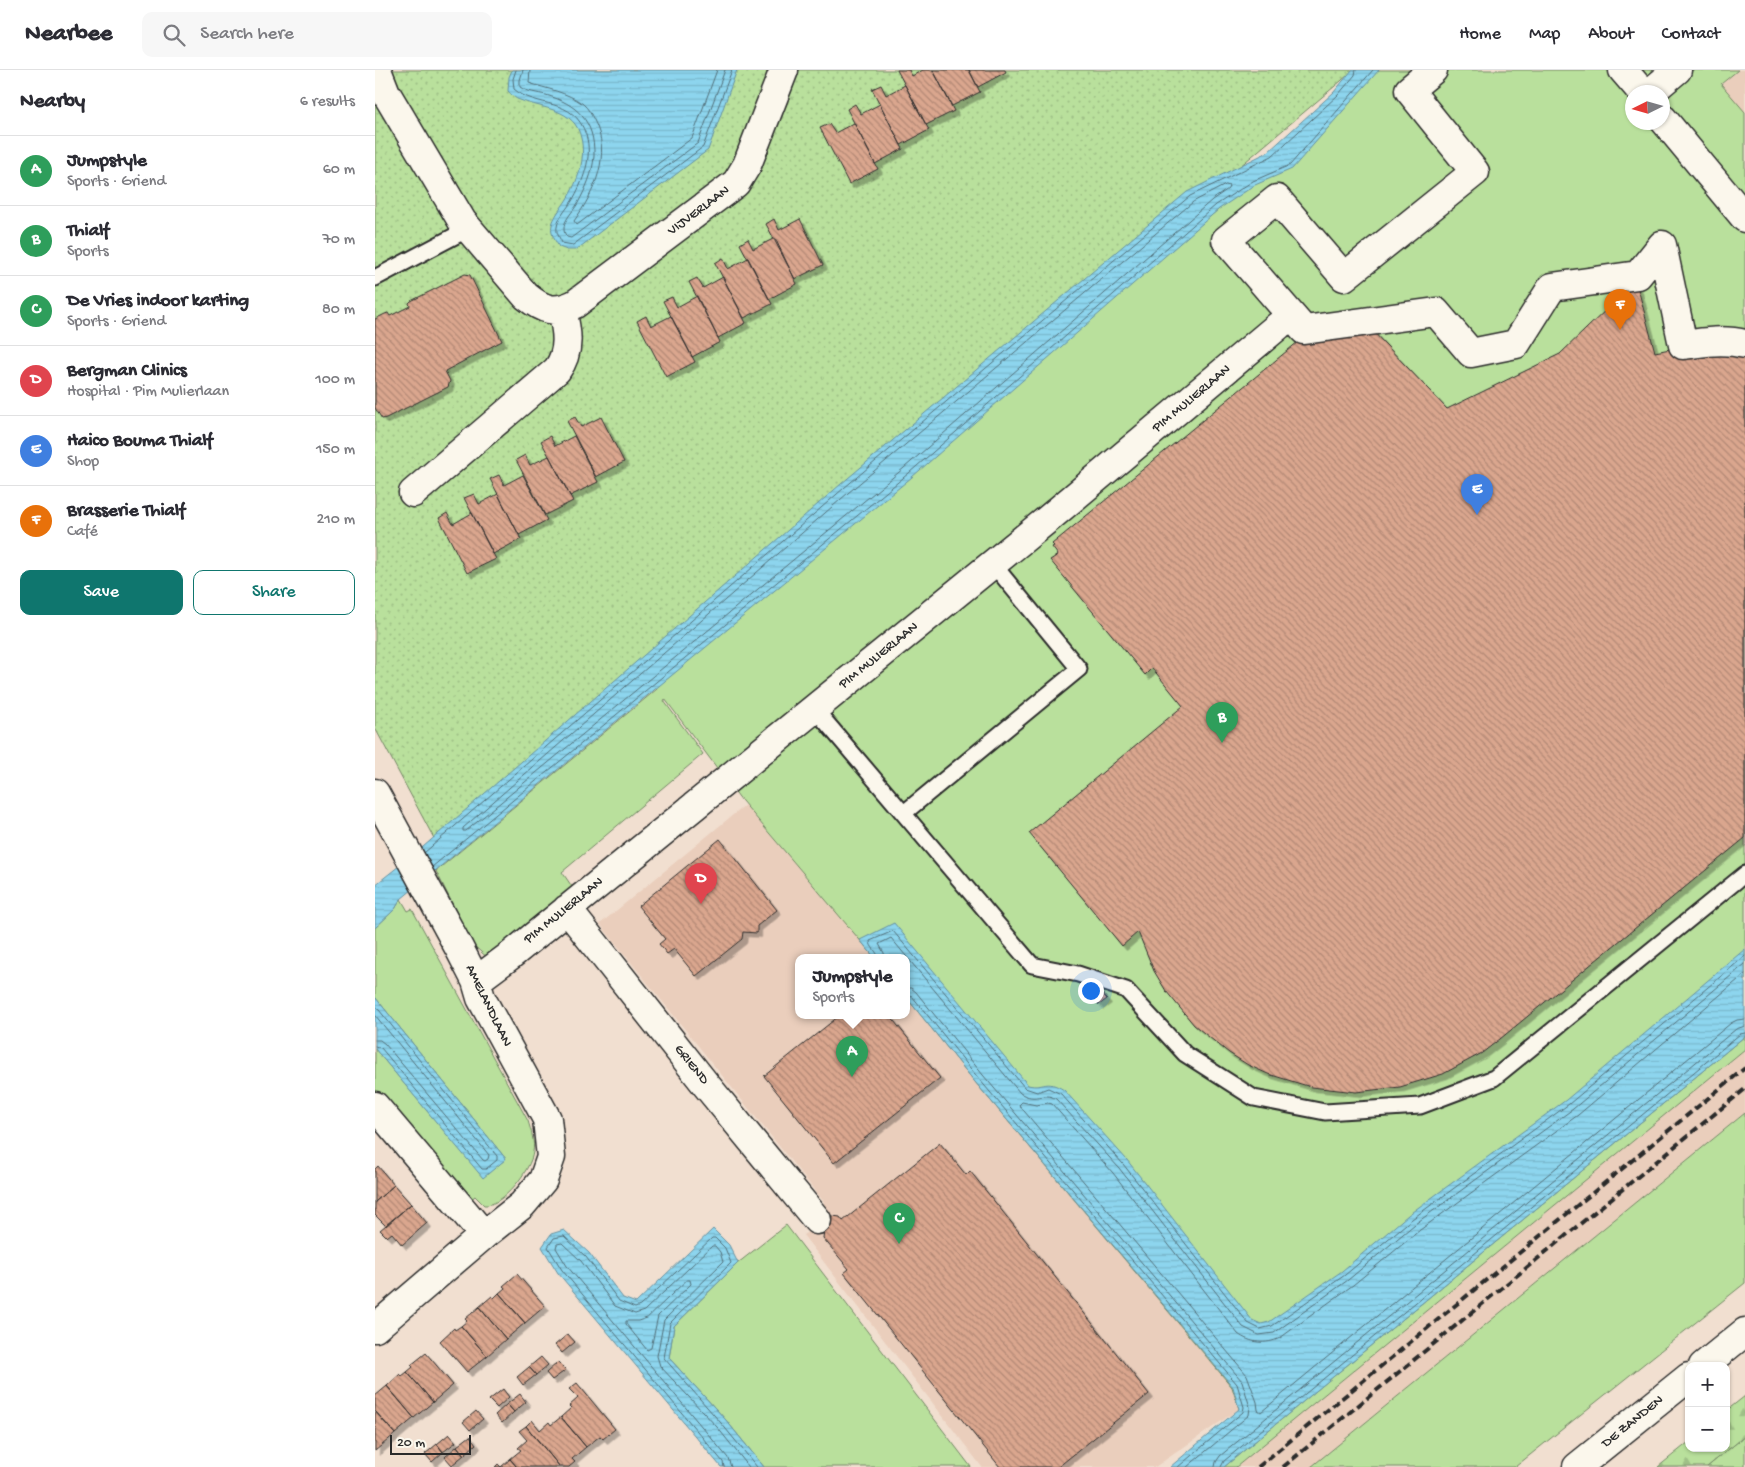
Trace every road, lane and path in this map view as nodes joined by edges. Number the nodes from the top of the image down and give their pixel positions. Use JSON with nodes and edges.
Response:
{"nodes":[{"id":1,"x":784,"y":70,"type":"edge"},
{"id":2,"x":1433,"y":70,"type":"edge"},
{"id":3,"x":1623,"y":70,"type":"edge"},
{"id":4,"x":1659,"y":83,"type":"edge"},
{"id":5,"x":379,"y":87,"type":"edge"},
{"id":6,"x":1670,"y":127,"type":"edge"},
{"id":7,"x":1745,"y":218,"type":"edge"},
{"id":8,"x":469,"y":229,"type":"junction"},
{"id":9,"x":375,"y":278,"type":"edge"},
{"id":10,"x":562,"y":310,"type":"junction"},
{"id":11,"x":1278,"y":326,"type":"dead end"},
{"id":12,"x":1745,"y":344,"type":"edge"},
{"id":13,"x":413,"y":493,"type":"dead end"},
{"id":14,"x":993,"y":564,"type":"junction"},
{"id":15,"x":814,"y":708,"type":"junction"},
{"id":16,"x":375,"y":793,"type":"edge"},
{"id":17,"x":904,"y":814,"type":"junction"},
{"id":18,"x":1745,"y":874,"type":"edge"},
{"id":19,"x":567,"y":909,"type":"junction"},
{"id":20,"x":476,"y":981,"type":"junction"},
{"id":21,"x":375,"y":1106,"type":"edge"},
{"id":22,"x":817,"y":1220,"type":"dead end"},
{"id":23,"x":484,"y":1235,"type":"junction"},
{"id":24,"x":375,"y":1328,"type":"edge"},
{"id":25,"x":1745,"y":1332,"type":"edge"},
{"id":26,"x":1708,"y":1362,"type":"edge"},
{"id":27,"x":1685,"y":1380,"type":"edge"},
{"id":28,"x":1577,"y":1467,"type":"edge"}],
"edges":[{"from":1,"to":10,"type":"street","name":"VIJVERLAAN"},
{"from":2,"to":12,"type":"street"},
{"from":3,"to":4,"type":"street"},
{"from":5,"to":8,"type":"street"},
{"from":6,"to":7,"type":"street"},
{"from":8,"to":9,"type":"lane"},
{"from":8,"to":10,"type":"street"},
{"from":10,"to":13,"type":"street"},
{"from":11,"to":14,"type":"street","name":"PIM MULIERLAAN"},
{"from":14,"to":15,"type":"street","name":"PIM MULIERLAAN"},
{"from":14,"to":17,"type":"lane"},
{"from":15,"to":17,"type":"lane"},
{"from":15,"to":19,"type":"street","name":"PIM MULIERLAAN"},
{"from":16,"to":20,"type":"street","name":"AMELANDLAAN"},
{"from":17,"to":18,"type":"lane"},
{"from":19,"to":20,"type":"street","name":"PIM MULIERLAAN"},
{"from":19,"to":22,"type":"street","name":"GRIEND"},
{"from":20,"to":23,"type":"street","name":"AMELANDLAAN"},
{"from":21,"to":23,"type":"street"},
{"from":23,"to":24,"type":"street","name":"AMELANDLAAN"},
{"from":25,"to":26,"type":"street"},
{"from":27,"to":28,"type":"street","name":"DE ZANDEN"}]}
